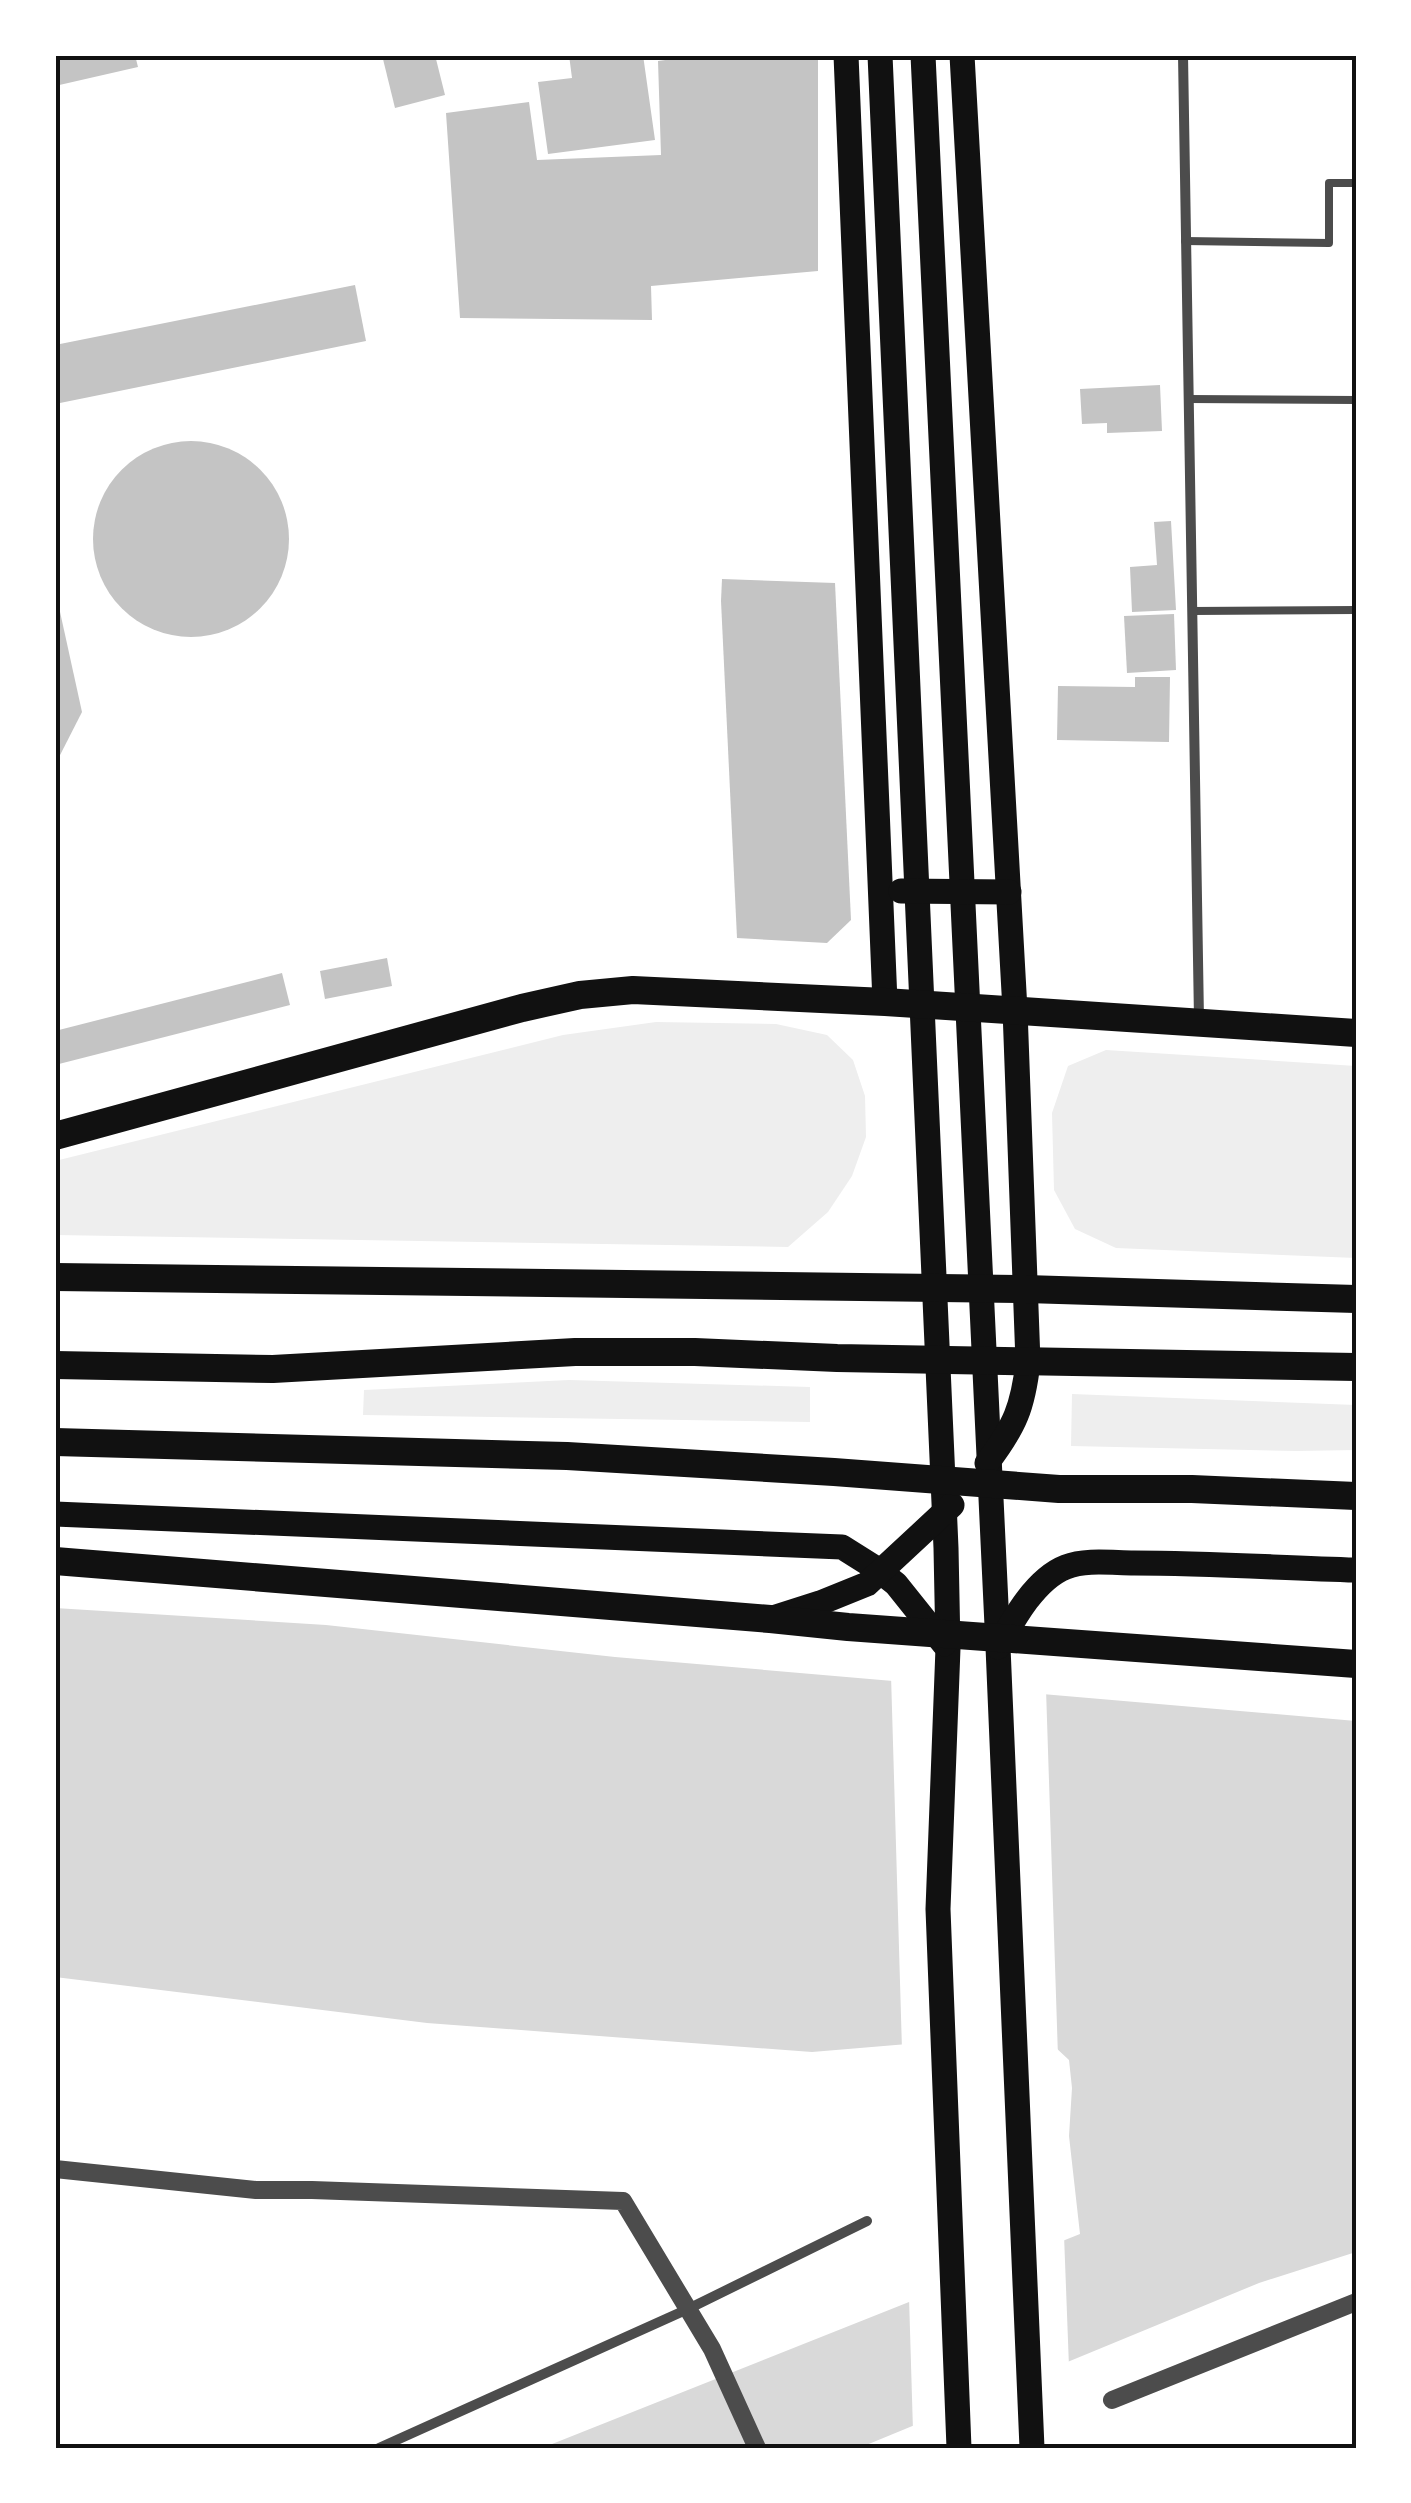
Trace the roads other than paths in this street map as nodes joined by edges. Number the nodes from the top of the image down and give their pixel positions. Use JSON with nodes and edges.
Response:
{"nodes":[{"id":1,"x":846,"y":55,"type":"edge"},
{"id":2,"x":880,"y":55,"type":"edge"},
{"id":3,"x":923,"y":55,"type":"edge"},
{"id":4,"x":962,"y":55,"type":"edge"},
{"id":5,"x":1183,"y":55,"type":"edge"},
{"id":6,"x":1356,"y":183,"type":"edge"},
{"id":7,"x":1185,"y":240,"type":"junction"},
{"id":8,"x":1188,"y":399,"type":"junction"},
{"id":9,"x":1356,"y":400,"type":"edge"},
{"id":10,"x":1192,"y":610,"type":"junction"},
{"id":11,"x":1356,"y":610,"type":"edge"},
{"id":12,"x":881,"y":890,"type":"junction"},
{"id":13,"x":1009,"y":892,"type":"junction"},
{"id":14,"x":885,"y":1002,"type":"junction"},
{"id":15,"x":1015,"y":1010,"type":"junction"},
{"id":16,"x":1200,"y":1022,"type":"junction"},
{"id":17,"x":1356,"y":1033,"type":"edge"},
{"id":18,"x":55,"y":1136,"type":"edge"},
{"id":19,"x":55,"y":1277,"type":"edge"},
{"id":20,"x":1026,"y":1289,"type":"junction"},
{"id":21,"x":1356,"y":1299,"type":"edge"},
{"id":22,"x":1028,"y":1362,"type":"junction"},
{"id":23,"x":55,"y":1364,"type":"edge"},
{"id":24,"x":1356,"y":1367,"type":"edge"},
{"id":25,"x":55,"y":1442,"type":"edge"},
{"id":26,"x":971,"y":1483,"type":"junction"},
{"id":27,"x":1356,"y":1496,"type":"edge"},
{"id":28,"x":55,"y":1514,"type":"edge"},
{"id":29,"x":55,"y":1561,"type":"edge"},
{"id":30,"x":1356,"y":1570,"type":"edge"},
{"id":31,"x":770,"y":1618,"type":"junction"},
{"id":32,"x":998,"y":1647,"type":"junction"},
{"id":33,"x":948,"y":1648,"type":"junction"},
{"id":34,"x":1356,"y":1664,"type":"edge"},
{"id":35,"x":55,"y":2170,"type":"edge"},
{"id":36,"x":867,"y":2221,"type":"dead end"},
{"id":37,"x":1356,"y":2302,"type":"edge"},
{"id":38,"x":688,"y":2309,"type":"junction"},
{"id":39,"x":1112,"y":2400,"type":"dead end"},
{"id":40,"x":379,"y":2448,"type":"edge"},
{"id":41,"x":757,"y":2448,"type":"edge"},
{"id":42,"x":959,"y":2448,"type":"edge"},
{"id":43,"x":1032,"y":2448,"type":"edge"}],
"edges":[{"from":1,"to":12,"type":"main road"},
{"from":2,"to":33,"type":"main road"},
{"from":3,"to":32,"type":"main road"},
{"from":4,"to":13,"type":"main road"},
{"from":5,"to":7,"type":"street"},
{"from":6,"to":7,"type":"lane"},
{"from":7,"to":8,"type":"street"},
{"from":8,"to":9,"type":"lane"},
{"from":8,"to":10,"type":"street"},
{"from":10,"to":11,"type":"lane"},
{"from":10,"to":16,"type":"street"},
{"from":12,"to":13,"type":"main road"},
{"from":12,"to":14,"type":"main road"},
{"from":13,"to":15,"type":"main road"},
{"from":14,"to":15,"type":"highway"},
{"from":14,"to":18,"type":"highway"},
{"from":15,"to":16,"type":"highway"},
{"from":15,"to":20,"type":"main road"},
{"from":16,"to":17,"type":"highway"},
{"from":19,"to":20,"type":"highway"},
{"from":20,"to":21,"type":"highway"},
{"from":20,"to":22,"type":"main road"},
{"from":22,"to":23,"type":"highway"},
{"from":22,"to":24,"type":"highway"},
{"from":22,"to":26,"type":"main road"},
{"from":25,"to":26,"type":"highway"},
{"from":26,"to":27,"type":"highway"},
{"from":26,"to":31,"type":"main road"},
{"from":28,"to":33,"type":"main road"},
{"from":29,"to":31,"type":"highway"},
{"from":30,"to":32,"type":"main road"},
{"from":31,"to":34,"type":"highway"},
{"from":32,"to":43,"type":"main road"},
{"from":33,"to":42,"type":"main road"},
{"from":35,"to":38,"type":"street"},
{"from":36,"to":38,"type":"street"},
{"from":37,"to":39,"type":"street"},
{"from":38,"to":40,"type":"street"},
{"from":38,"to":41,"type":"street"}]}
